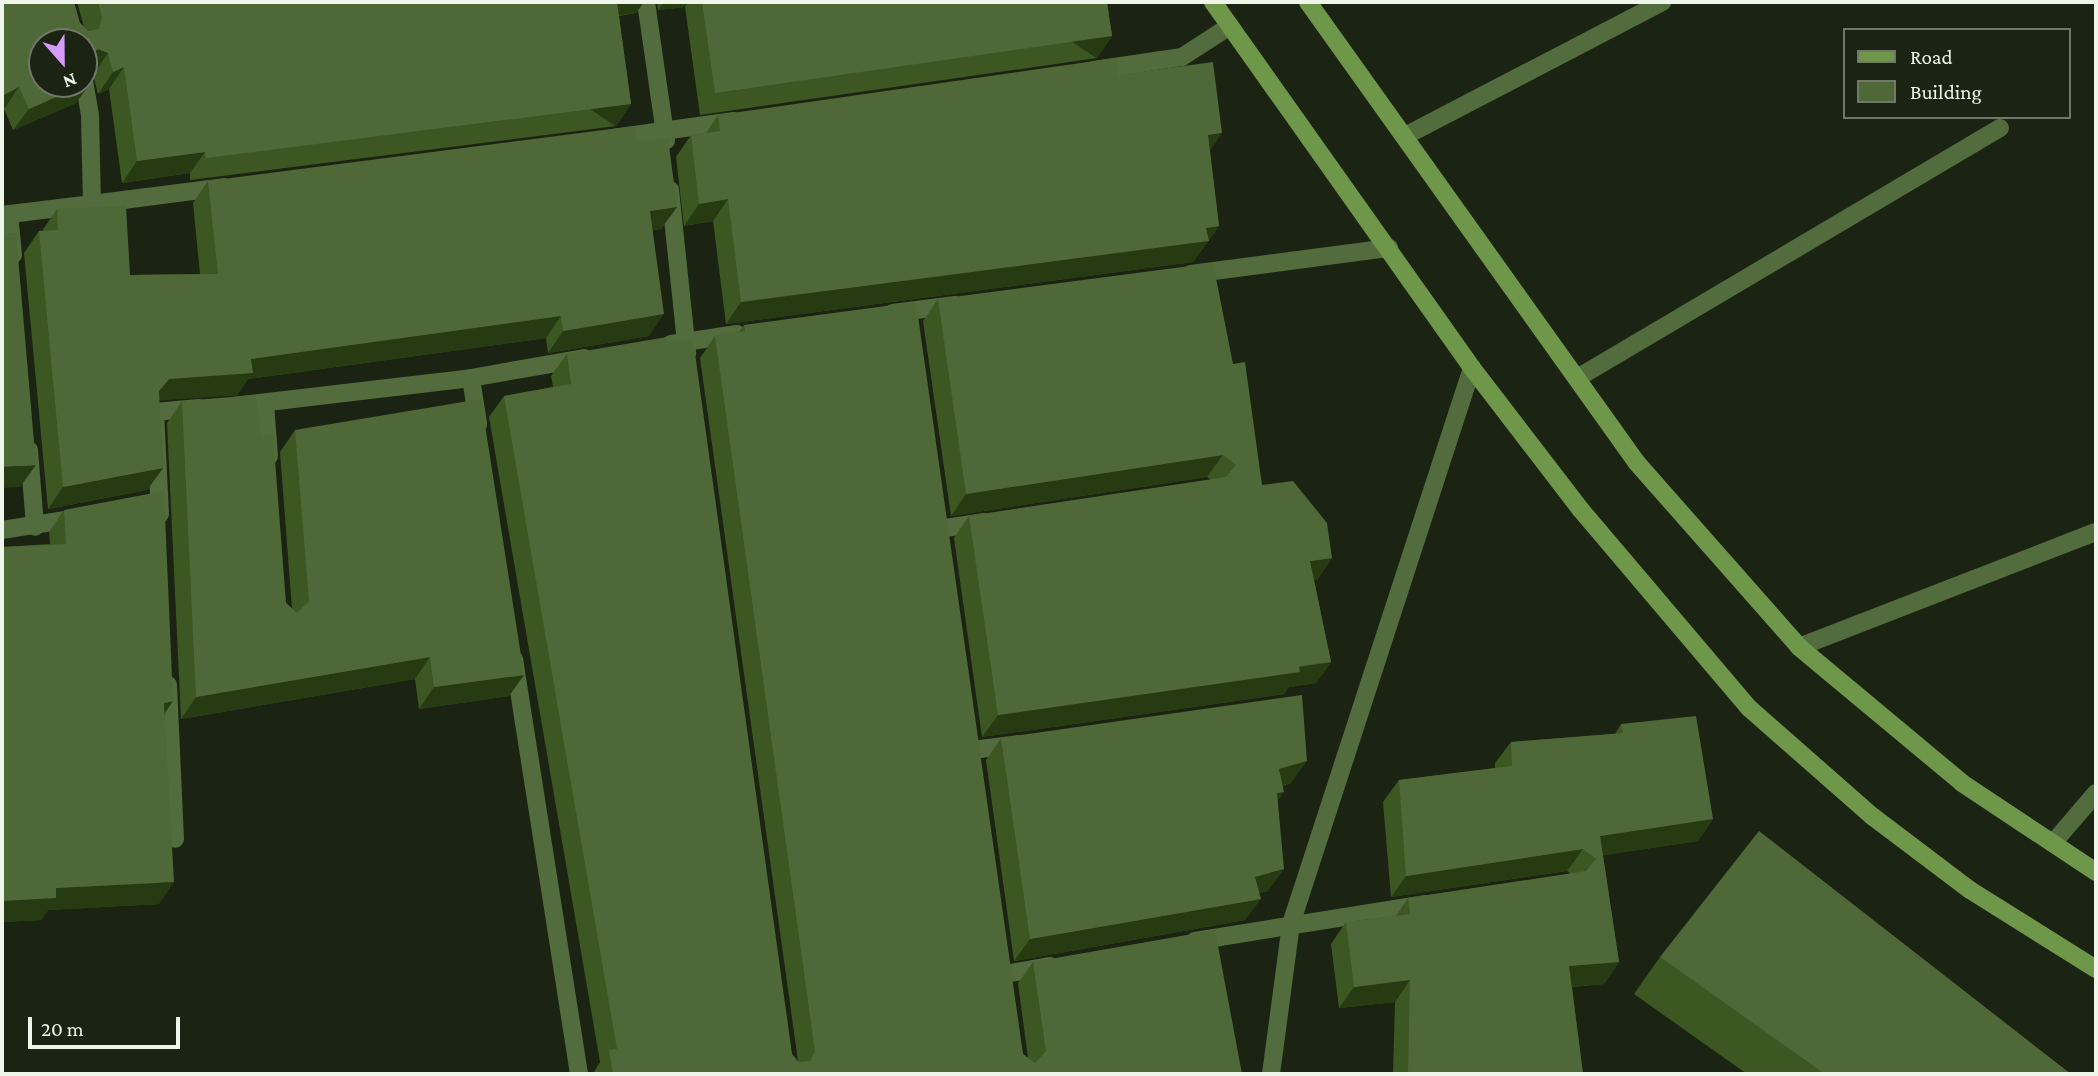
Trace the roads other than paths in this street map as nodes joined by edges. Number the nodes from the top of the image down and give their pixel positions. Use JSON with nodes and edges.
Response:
{"nodes":[{"id":1,"x":646,"y":2,"type":"edge"},
{"id":2,"x":1213,"y":2,"type":"edge"},
{"id":3,"x":1308,"y":2,"type":"edge"},
{"id":4,"x":1662,"y":2,"type":"edge"},
{"id":5,"x":1230,"y":26,"type":"junction"},
{"id":6,"x":1073,"y":73,"type":"edge"},
{"id":7,"x":87,"y":98,"type":"edge"},
{"id":8,"x":746,"y":120,"type":"edge"},
{"id":9,"x":2000,"y":128,"type":"dead end"},
{"id":10,"x":665,"y":131,"type":"junction"},
{"id":11,"x":1405,"y":136,"type":"junction"},
{"id":12,"x":596,"y":140,"type":"edge"},
{"id":13,"x":242,"y":185,"type":"edge"},
{"id":14,"x":92,"y":204,"type":"junction"},
{"id":15,"x":6,"y":214,"type":"edge"},
{"id":16,"x":1389,"y":248,"type":"junction"},
{"id":17,"x":14,"y":268,"type":"edge"},
{"id":18,"x":1170,"y":277,"type":"edge"},
{"id":19,"x":978,"y":302,"type":"edge"},
{"id":20,"x":870,"y":316,"type":"edge"},
{"id":21,"x":752,"y":332,"type":"edge"},
{"id":22,"x":686,"y":341,"type":"junction"},
{"id":23,"x":645,"y":348,"type":"edge"},
{"id":24,"x":605,"y":355,"type":"edge"},
{"id":25,"x":1472,"y":368,"type":"junction"},
{"id":26,"x":690,"y":369,"type":"edge"},
{"id":27,"x":1579,"y":377,"type":"junction"},
{"id":28,"x":471,"y":378,"type":"junction"},
{"id":29,"x":265,"y":404,"type":"junction"},
{"id":30,"x":27,"y":432,"type":"edge"},
{"id":31,"x":481,"y":446,"type":"edge"},
{"id":32,"x":270,"y":472,"type":"edge"},
{"id":33,"x":159,"y":499,"type":"junction"},
{"id":34,"x":134,"y":505,"type":"edge"},
{"id":35,"x":97,"y":513,"type":"edge"},
{"id":36,"x":1007,"y":519,"type":"edge"},
{"id":37,"x":35,"y":527,"type":"junction"},
{"id":38,"x":939,"y":529,"type":"edge"},
{"id":39,"x":2,"y":530,"type":"edge"},
{"id":40,"x":2096,"y":532,"type":"edge"},
{"id":41,"x":161,"y":540,"type":"edge"},
{"id":42,"x":511,"y":637,"type":"edge"},
{"id":43,"x":1799,"y":647,"type":"junction"},
{"id":44,"x":167,"y":662,"type":"edge"},
{"id":45,"x":1040,"y":741,"type":"edge"},
{"id":46,"x":973,"y":750,"type":"edge"},
{"id":47,"x":2096,"y":793,"type":"edge"},
{"id":48,"x":174,"y":839,"type":"edge"},
{"id":49,"x":2053,"y":843,"type":"junction"},
{"id":50,"x":2096,"y":872,"type":"edge"},
{"id":51,"x":1450,"y":900,"type":"edge"},
{"id":52,"x":1291,"y":924,"type":"junction"},
{"id":53,"x":1182,"y":943,"type":"edge"},
{"id":54,"x":1073,"y":962,"type":"edge"},
{"id":55,"x":2096,"y":969,"type":"edge"},
{"id":56,"x":1008,"y":999,"type":"edge"},
{"id":57,"x":579,"y":1074,"type":"edge"},
{"id":58,"x":1271,"y":1074,"type":"edge"}],
"edges":[{"from":1,"to":10,"type":"street"},
{"from":2,"to":5,"type":"main road"},
{"from":3,"to":11,"type":"main road"},
{"from":4,"to":11,"type":"street"},
{"from":5,"to":6,"type":"street"},
{"from":5,"to":16,"type":"main road"},
{"from":7,"to":14,"type":"street"},
{"from":8,"to":10,"type":"street"},
{"from":9,"to":27,"type":"street"},
{"from":10,"to":12,"type":"street"},
{"from":10,"to":22,"type":"street"},
{"from":11,"to":27,"type":"main road"},
{"from":13,"to":14,"type":"street"},
{"from":14,"to":15,"type":"street"},
{"from":15,"to":17,"type":"street"},
{"from":16,"to":18,"type":"street"},
{"from":16,"to":25,"type":"main road"},
{"from":19,"to":20,"type":"street"},
{"from":21,"to":22,"type":"street"},
{"from":22,"to":23,"type":"street"},
{"from":22,"to":26,"type":"street"},
{"from":24,"to":28,"type":"street"},
{"from":25,"to":52,"type":"street"},
{"from":25,"to":55,"type":"main road"},
{"from":27,"to":43,"type":"main road"},
{"from":28,"to":29,"type":"street"},
{"from":28,"to":31,"type":"street"},
{"from":29,"to":32,"type":"street"},
{"from":29,"to":33,"type":"street"},
{"from":30,"to":37,"type":"street"},
{"from":33,"to":34,"type":"street"},
{"from":33,"to":41,"type":"street"},
{"from":35,"to":37,"type":"street"},
{"from":36,"to":38,"type":"street"},
{"from":37,"to":39,"type":"street"},
{"from":40,"to":43,"type":"street"},
{"from":42,"to":57,"type":"street"},
{"from":43,"to":49,"type":"main road"},
{"from":44,"to":48,"type":"street"},
{"from":45,"to":46,"type":"street"},
{"from":47,"to":49,"type":"street"},
{"from":49,"to":50,"type":"main road"},
{"from":51,"to":52,"type":"street"},
{"from":52,"to":53,"type":"street"},
{"from":52,"to":58,"type":"street"},
{"from":54,"to":56,"type":"street"}]}
